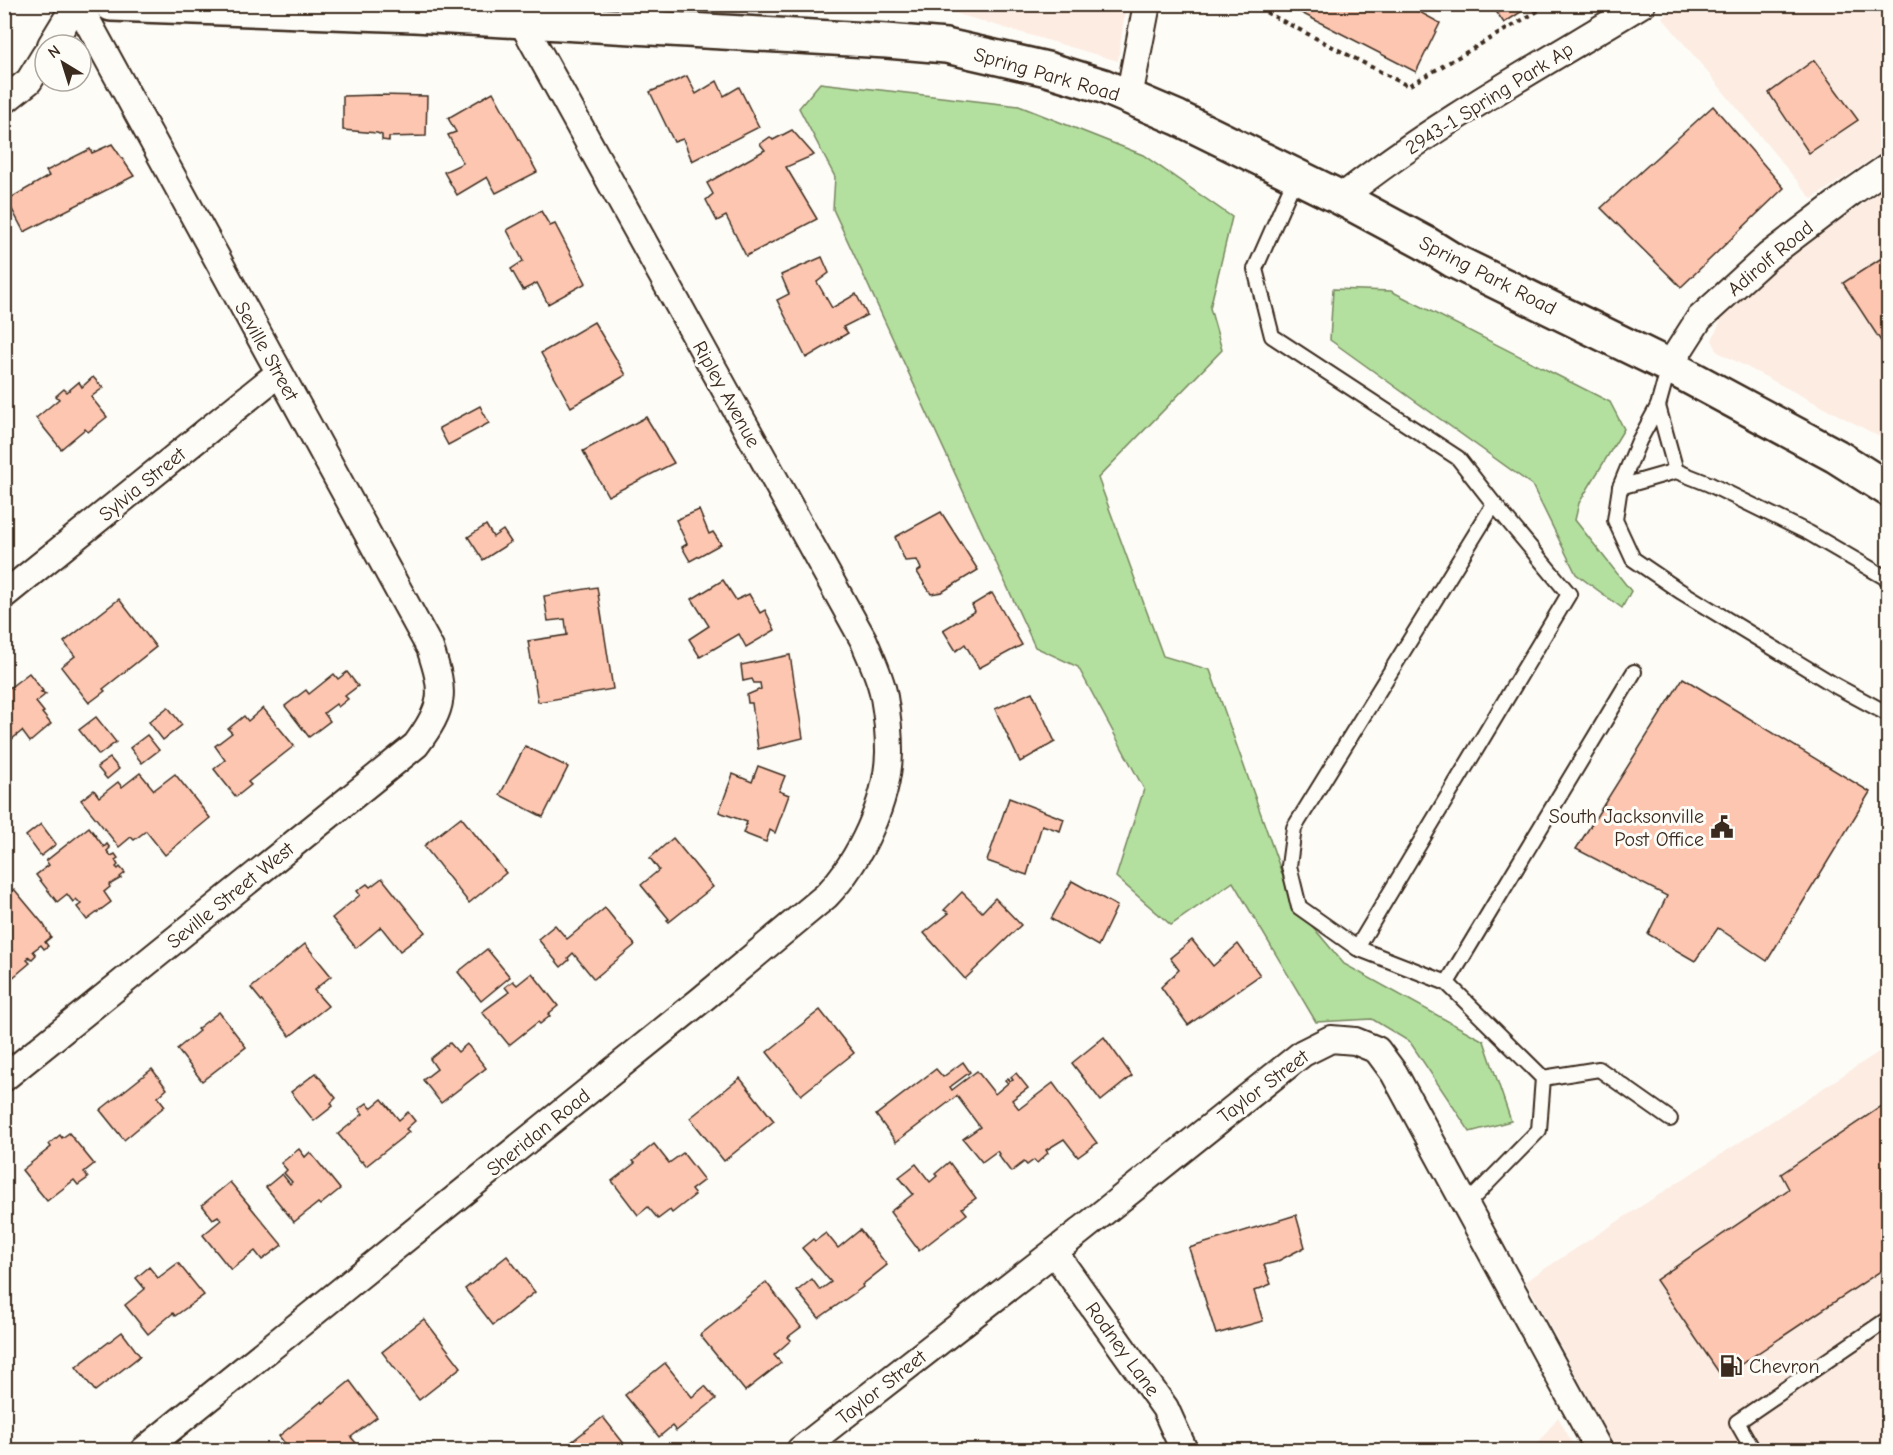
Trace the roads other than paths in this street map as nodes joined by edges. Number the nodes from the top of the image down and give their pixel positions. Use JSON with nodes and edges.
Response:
{"nodes":[{"id":1,"x":77,"y":4,"type":"edge"},
{"id":2,"x":111,"y":4,"type":"edge"},
{"id":3,"x":1147,"y":4,"type":"edge"},
{"id":4,"x":1642,"y":4,"type":"edge"},
{"id":5,"x":412,"y":10,"type":"edge"},
{"id":6,"x":522,"y":22,"type":"junction"},
{"id":7,"x":59,"y":33,"type":"edge"},
{"id":8,"x":33,"y":74,"type":"edge"},
{"id":9,"x":1129,"y":96,"type":"junction"},
{"id":10,"x":4,"y":101,"type":"edge"},
{"id":11,"x":1888,"y":167,"type":"edge"},
{"id":12,"x":1296,"y":176,"type":"junction"},
{"id":13,"x":1341,"y":198,"type":"junction"},
{"id":14,"x":1669,"y":366,"type":"junction"},
{"id":15,"x":279,"y":373,"type":"junction"},
{"id":16,"x":1658,"y":406,"type":"junction"},
{"id":17,"x":1676,"y":471,"type":"junction"},
{"id":18,"x":1620,"y":487,"type":"junction"},
{"id":19,"x":1888,"y":489,"type":"edge"},
{"id":20,"x":1494,"y":504,"type":"junction"},
{"id":21,"x":1888,"y":579,"type":"edge"},
{"id":22,"x":4,"y":595,"type":"edge"},
{"id":23,"x":1634,"y":672,"type":"dead end"},
{"id":24,"x":441,"y":702,"type":"joint"},
{"id":25,"x":1888,"y":714,"type":"edge"},
{"id":26,"x":886,"y":779,"type":"joint"},
{"id":27,"x":1357,"y":948,"type":"junction"},
{"id":28,"x":1447,"y":983,"type":"junction"},
{"id":29,"x":4,"y":1078,"type":"edge"},
{"id":30,"x":1543,"y":1078,"type":"junction"},
{"id":31,"x":1670,"y":1119,"type":"dead end"},
{"id":32,"x":1466,"y":1204,"type":"junction"},
{"id":33,"x":1053,"y":1252,"type":"junction"},
{"id":34,"x":1888,"y":1319,"type":"edge"},
{"id":35,"x":144,"y":1450,"type":"edge"},
{"id":36,"x":800,"y":1450,"type":"edge"},
{"id":37,"x":1184,"y":1450,"type":"edge"},
{"id":38,"x":1599,"y":1450,"type":"edge"},
{"id":39,"x":1752,"y":1450,"type":"edge"}],
"edges":[{"from":1,"to":7,"type":"street"},
{"from":1,"to":15,"type":"street","name":"Seville Street"},
{"from":2,"to":5,"type":"main road","name":"Spring Park Road"},
{"from":3,"to":9,"type":"street"},
{"from":4,"to":13,"type":"street","name":"2943-1 Spring Park Ap"},
{"from":5,"to":6,"type":"main road","name":"Spring Park Road"},
{"from":6,"to":9,"type":"main road","name":"Spring Park Road"},
{"from":6,"to":26,"type":"street","name":"Ripley Avenue"},
{"from":8,"to":10,"type":"street"},
{"from":9,"to":12,"type":"main road","name":"Spring Park Road"},
{"from":11,"to":14,"type":"street","name":"Adirolf Road"},
{"from":12,"to":13,"type":"main road","name":"Spring Park Road"},
{"from":12,"to":20,"type":"lane"},
{"from":13,"to":14,"type":"main road","name":"Spring Park Road"},
{"from":14,"to":16,"type":"lane"},
{"from":14,"to":19,"type":"main road","name":"Spring Park Road"},
{"from":15,"to":22,"type":"street","name":"Sylvia Street"},
{"from":15,"to":24,"type":"street","name":"Seville Street"},
{"from":16,"to":17,"type":"lane"},
{"from":16,"to":18,"type":"lane"},
{"from":17,"to":18,"type":"lane"},
{"from":17,"to":21,"type":"lane"},
{"from":18,"to":25,"type":"lane"},
{"from":20,"to":27,"type":"lane"},
{"from":20,"to":27,"type":"lane"},
{"from":23,"to":28,"type":"lane"},
{"from":24,"to":29,"type":"street","name":"Seville Street West"},
{"from":26,"to":35,"type":"street","name":"Sheridan Road"},
{"from":27,"to":28,"type":"lane"},
{"from":28,"to":30,"type":"lane"},
{"from":30,"to":31,"type":"lane"},
{"from":30,"to":32,"type":"lane"},
{"from":32,"to":33,"type":"street","name":"Taylor Street"},
{"from":32,"to":38,"type":"street","name":"Taylor Street"},
{"from":33,"to":36,"type":"street","name":"Taylor Street"},
{"from":33,"to":37,"type":"street","name":"Rodney Lane"},
{"from":34,"to":39,"type":"lane"}]}
